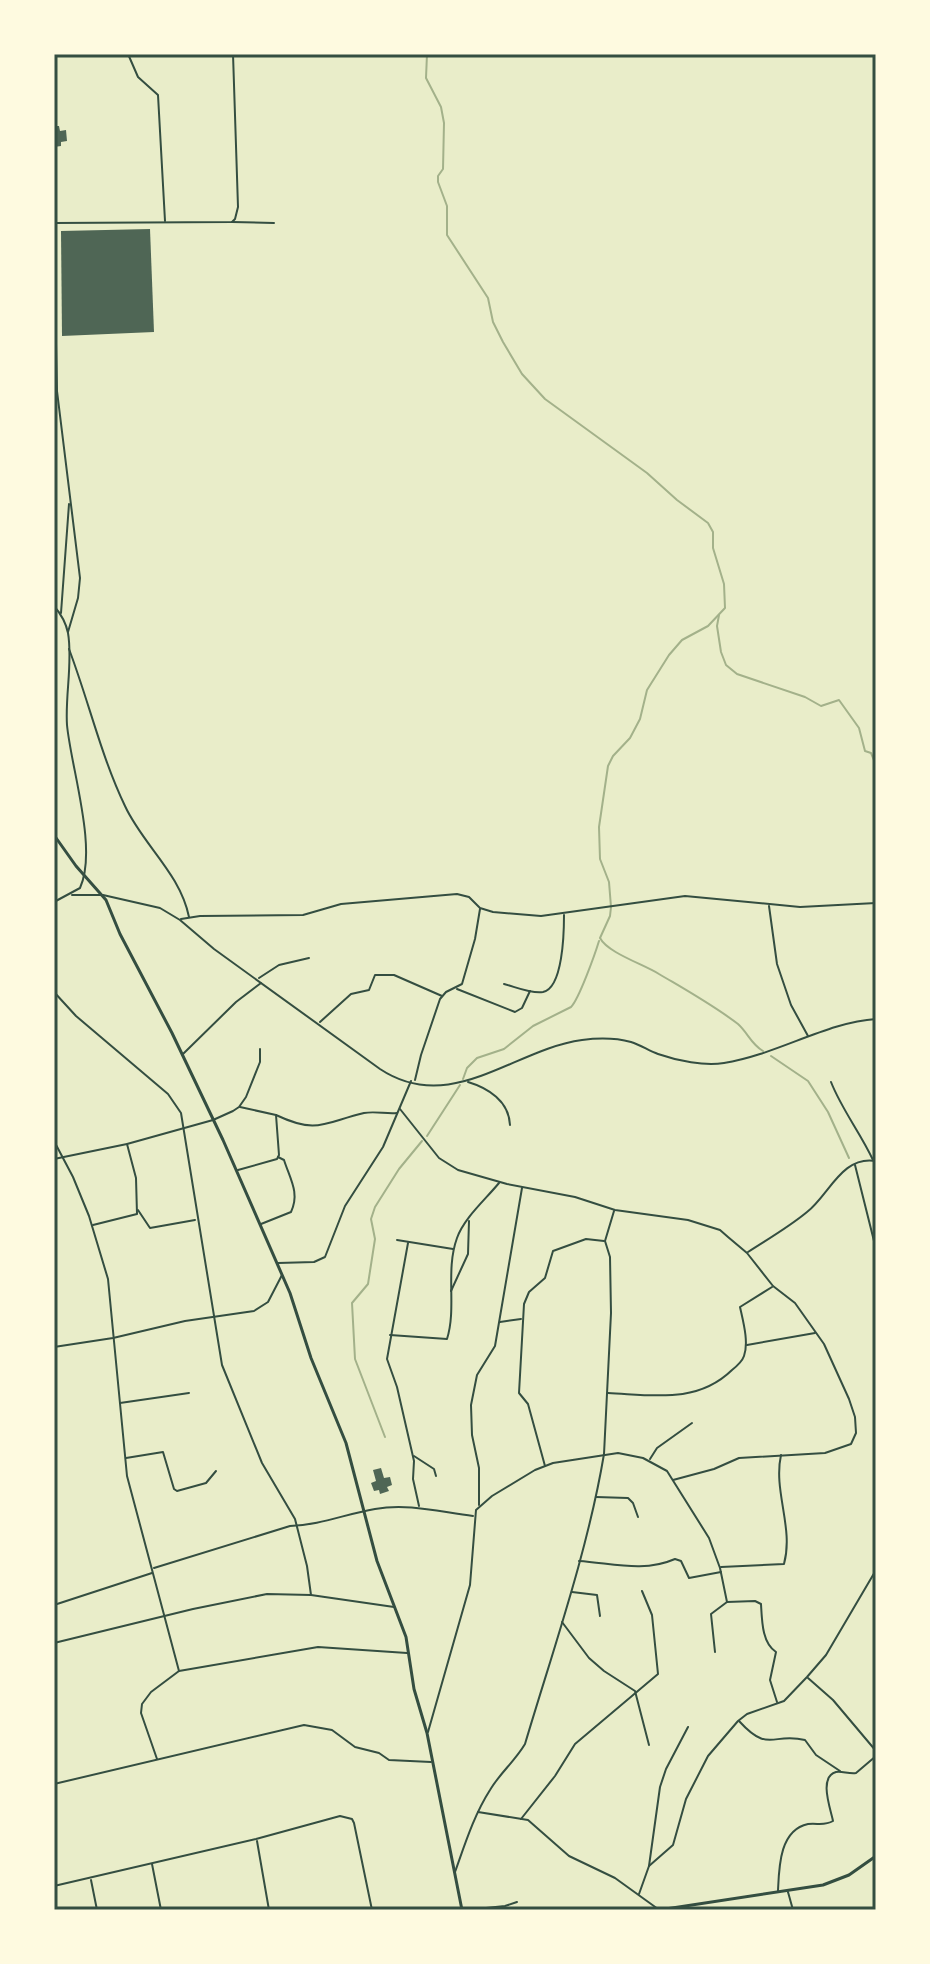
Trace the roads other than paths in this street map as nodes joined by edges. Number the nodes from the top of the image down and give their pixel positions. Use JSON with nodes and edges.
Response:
{"nodes":[{"id":1,"x":128,"y":54,"type":"edge"},
{"id":2,"x":233,"y":54,"type":"edge"},
{"id":3,"x":232,"y":222,"type":"junction"},
{"id":4,"x":54,"y":223,"type":"edge"},
{"id":5,"x":165,"y":223,"type":"junction"},
{"id":6,"x":274,"y":223,"type":"dead end"},
{"id":7,"x":54,"y":248,"type":"edge"},
{"id":8,"x":55,"y":392,"type":"edge"},
{"id":9,"x":70,"y":499,"type":"junction"},
{"id":10,"x":54,"y":606,"type":"edge"},
{"id":11,"x":61,"y":615,"type":"junction"},
{"id":12,"x":68,"y":632,"type":"junction"},
{"id":13,"x":69,"y":648,"type":"junction"},
{"id":14,"x":54,"y":835,"type":"edge"},
{"id":15,"x":85,"y":876,"type":"junction"},
{"id":16,"x":72,"y":895,"type":"junction"},
{"id":17,"x":103,"y":895,"type":"junction"},
{"id":18,"x":54,"y":902,"type":"edge"},
{"id":19,"x":876,"y":903,"type":"edge"},
{"id":20,"x":769,"y":905,"type":"junction"},
{"id":21,"x":480,"y":908,"type":"junction"},
{"id":22,"x":564,"y":913,"type":"junction"},
{"id":23,"x":189,"y":917,"type":"junction"},
{"id":24,"x":180,"y":920,"type":"junction"},
{"id":25,"x":309,"y":958,"type":"dead end"},
{"id":26,"x":258,"y":979,"type":"junction"},
{"id":27,"x":261,"y":982,"type":"junction"},
{"id":28,"x":504,"y":984,"type":"dead end"},
{"id":29,"x":456,"y":989,"type":"junction"},
{"id":30,"x":530,"y":991,"type":"junction"},
{"id":31,"x":54,"y":992,"type":"edge"},
{"id":32,"x":442,"y":996,"type":"junction"},
{"id":33,"x":876,"y":1019,"type":"edge"},
{"id":34,"x":319,"y":1022,"type":"junction"},
{"id":35,"x":809,"y":1038,"type":"junction"},
{"id":36,"x":260,"y":1049,"type":"dead end"},
{"id":37,"x":182,"y":1055,"type":"junction"},
{"id":38,"x":467,"y":1081,"type":"junction"},
{"id":39,"x":413,"y":1082,"type":"junction"},
{"id":40,"x":831,"y":1082,"type":"dead end"},
{"id":41,"x":239,"y":1107,"type":"junction"},
{"id":42,"x":400,"y":1109,"type":"junction"},
{"id":43,"x":397,"y":1113,"type":"junction"},
{"id":44,"x":276,"y":1115,"type":"junction"},
{"id":45,"x":213,"y":1120,"type":"junction"},
{"id":46,"x":510,"y":1125,"type":"dead end"},
{"id":47,"x":185,"y":1127,"type":"junction"},
{"id":48,"x":54,"y":1141,"type":"edge"},
{"id":49,"x":127,"y":1144,"type":"junction"},
{"id":50,"x":62,"y":1157,"type":"junction"},
{"id":51,"x":278,"y":1157,"type":"junction"},
{"id":52,"x":54,"y":1159,"type":"edge"},
{"id":53,"x":875,"y":1161,"type":"edge"},
{"id":54,"x":854,"y":1164,"type":"junction"},
{"id":55,"x":237,"y":1170,"type":"junction"},
{"id":56,"x":500,"y":1182,"type":"junction"},
{"id":57,"x":522,"y":1187,"type":"junction"},
{"id":58,"x":138,"y":1210,"type":"junction"},
{"id":59,"x":615,"y":1210,"type":"junction"},
{"id":60,"x":196,"y":1220,"type":"junction"},
{"id":61,"x":469,"y":1220,"type":"junction"},
{"id":62,"x":92,"y":1225,"type":"junction"},
{"id":63,"x":260,"y":1225,"type":"junction"},
{"id":64,"x":397,"y":1240,"type":"dead end"},
{"id":65,"x":605,"y":1241,"type":"junction"},
{"id":66,"x":874,"y":1241,"type":"edge"},
{"id":67,"x":408,"y":1243,"type":"junction"},
{"id":68,"x":454,"y":1249,"type":"junction"},
{"id":69,"x":747,"y":1253,"type":"junction"},
{"id":70,"x":277,"y":1263,"type":"junction"},
{"id":71,"x":282,"y":1274,"type":"junction"},
{"id":72,"x":773,"y":1286,"type":"junction"},
{"id":73,"x":451,"y":1292,"type":"junction"},
{"id":74,"x":213,"y":1318,"type":"junction"},
{"id":75,"x":522,"y":1318,"type":"junction"},
{"id":76,"x":498,"y":1322,"type":"junction"},
{"id":77,"x":817,"y":1333,"type":"junction"},
{"id":78,"x":390,"y":1335,"type":"junction"},
{"id":79,"x":113,"y":1338,"type":"junction"},
{"id":80,"x":746,"y":1345,"type":"junction"},
{"id":81,"x":54,"y":1347,"type":"edge"},
{"id":82,"x":189,"y":1393,"type":"dead end"},
{"id":83,"x":607,"y":1393,"type":"junction"},
{"id":84,"x":119,"y":1403,"type":"junction"},
{"id":85,"x":692,"y":1423,"type":"dead end"},
{"id":86,"x":604,"y":1454,"type":"junction"},
{"id":87,"x":781,"y":1455,"type":"junction"},
{"id":88,"x":413,"y":1456,"type":"junction"},
{"id":89,"x":125,"y":1458,"type":"junction"},
{"id":90,"x":650,"y":1460,"type":"junction"},
{"id":91,"x":545,"y":1466,"type":"junction"},
{"id":92,"x":216,"y":1471,"type":"dead end"},
{"id":93,"x":436,"y":1476,"type":"dead end"},
{"id":94,"x":673,"y":1480,"type":"junction"},
{"id":95,"x":595,"y":1497,"type":"junction"},
{"id":96,"x":479,"y":1506,"type":"junction"},
{"id":97,"x":419,"y":1508,"type":"junction"},
{"id":98,"x":363,"y":1511,"type":"junction"},
{"id":99,"x":475,"y":1516,"type":"junction"},
{"id":100,"x":638,"y":1517,"type":"dead end"},
{"id":101,"x":297,"y":1526,"type":"junction"},
{"id":102,"x":578,"y":1560,"type":"junction"},
{"id":103,"x":153,"y":1570,"type":"junction"},
{"id":104,"x":721,"y":1570,"type":"junction"},
{"id":105,"x":876,"y":1570,"type":"edge"},
{"id":106,"x":642,"y":1591,"type":"dead end"},
{"id":107,"x":571,"y":1592,"type":"junction"},
{"id":108,"x":311,"y":1595,"type":"junction"},
{"id":109,"x":727,"y":1602,"type":"junction"},
{"id":110,"x":54,"y":1605,"type":"edge"},
{"id":111,"x":395,"y":1607,"type":"junction"},
{"id":112,"x":165,"y":1615,"type":"junction"},
{"id":113,"x":600,"y":1616,"type":"dead end"},
{"id":114,"x":562,"y":1621,"type":"junction"},
{"id":115,"x":54,"y":1643,"type":"edge"},
{"id":116,"x":715,"y":1652,"type":"dead end"},
{"id":117,"x":408,"y":1653,"type":"junction"},
{"id":118,"x":179,"y":1671,"type":"junction"},
{"id":119,"x":807,"y":1677,"type":"junction"},
{"id":120,"x":635,"y":1691,"type":"junction"},
{"id":121,"x":777,"y":1704,"type":"junction"},
{"id":122,"x":738,"y":1721,"type":"junction"},
{"id":123,"x":688,"y":1727,"type":"dead end"},
{"id":124,"x":427,"y":1733,"type":"junction"},
{"id":125,"x":649,"y":1745,"type":"dead end"},
{"id":126,"x":876,"y":1753,"type":"edge"},
{"id":127,"x":157,"y":1760,"type":"junction"},
{"id":128,"x":433,"y":1762,"type":"junction"},
{"id":129,"x":841,"y":1772,"type":"junction"},
{"id":130,"x":54,"y":1784,"type":"edge"},
{"id":131,"x":477,"y":1812,"type":"junction"},
{"id":132,"x":521,"y":1819,"type":"junction"},
{"id":133,"x":256,"y":1839,"type":"junction"},
{"id":134,"x":876,"y":1856,"type":"edge"},
{"id":135,"x":152,"y":1863,"type":"junction"},
{"id":136,"x":649,"y":1866,"type":"junction"},
{"id":137,"x":455,"y":1873,"type":"junction"},
{"id":138,"x":91,"y":1879,"type":"junction"},
{"id":139,"x":54,"y":1886,"type":"edge"},
{"id":140,"x":788,"y":1891,"type":"junction"},
{"id":141,"x":778,"y":1893,"type":"junction"},
{"id":142,"x":639,"y":1894,"type":"junction"},
{"id":143,"x":517,"y":1902,"type":"dead end"},
{"id":144,"x":97,"y":1910,"type":"edge"},
{"id":145,"x":161,"y":1910,"type":"edge"},
{"id":146,"x":269,"y":1910,"type":"edge"},
{"id":147,"x":372,"y":1910,"type":"edge"},
{"id":148,"x":464,"y":1910,"type":"edge"},
{"id":149,"x":659,"y":1910,"type":"edge"},
{"id":150,"x":793,"y":1910,"type":"edge"}],
"edges":[{"from":1,"to":5,"type":"street"},
{"from":2,"to":3,"type":"street"},
{"from":3,"to":5,"type":"street"},
{"from":3,"to":6,"type":"street"},
{"from":4,"to":5,"type":"street"},
{"from":7,"to":8,"type":"street"},
{"from":8,"to":9,"type":"street"},
{"from":9,"to":11,"type":"street"},
{"from":9,"to":12,"type":"street"},
{"from":10,"to":11,"type":"street"},
{"from":11,"to":12,"type":"street"},
{"from":12,"to":13,"type":"street"},
{"from":13,"to":15,"type":"street"},
{"from":13,"to":23,"type":"street"},
{"from":14,"to":15,"type":"street"},
{"from":15,"to":16,"type":"street"},
{"from":15,"to":17,"type":"street"},
{"from":16,"to":17,"type":"street"},
{"from":16,"to":18,"type":"street"},
{"from":17,"to":24,"type":"street"},
{"from":17,"to":37,"type":"street"},
{"from":19,"to":20,"type":"street"},
{"from":20,"to":22,"type":"street"},
{"from":20,"to":35,"type":"street"},
{"from":21,"to":22,"type":"street"},
{"from":21,"to":23,"type":"street"},
{"from":21,"to":29,"type":"street"},
{"from":22,"to":30,"type":"street"},
{"from":23,"to":24,"type":"street"},
{"from":24,"to":26,"type":"street"},
{"from":25,"to":26,"type":"street"},
{"from":26,"to":27,"type":"street"},
{"from":27,"to":34,"type":"street"},
{"from":27,"to":37,"type":"street"},
{"from":28,"to":30,"type":"street"},
{"from":29,"to":30,"type":"street"},
{"from":29,"to":32,"type":"street"},
{"from":31,"to":47,"type":"street"},
{"from":32,"to":34,"type":"street"},
{"from":32,"to":39,"type":"street"},
{"from":33,"to":35,"type":"street"},
{"from":34,"to":39,"type":"street"},
{"from":35,"to":38,"type":"street"},
{"from":36,"to":41,"type":"street"},
{"from":37,"to":45,"type":"street"},
{"from":38,"to":39,"type":"street"},
{"from":38,"to":46,"type":"street"},
{"from":39,"to":42,"type":"street"},
{"from":40,"to":53,"type":"street"},
{"from":41,"to":44,"type":"street"},
{"from":41,"to":45,"type":"street"},
{"from":42,"to":43,"type":"street"},
{"from":42,"to":56,"type":"street"},
{"from":43,"to":44,"type":"street"},
{"from":43,"to":70,"type":"street"},
{"from":44,"to":51,"type":"street"},
{"from":45,"to":47,"type":"street"},
{"from":45,"to":55,"type":"street"},
{"from":47,"to":49,"type":"street"},
{"from":47,"to":60,"type":"street"},
{"from":48,"to":50,"type":"street"},
{"from":49,"to":50,"type":"street"},
{"from":49,"to":58,"type":"street"},
{"from":50,"to":52,"type":"street"},
{"from":50,"to":62,"type":"street"},
{"from":51,"to":55,"type":"street"},
{"from":51,"to":63,"type":"street"},
{"from":53,"to":54,"type":"street"},
{"from":54,"to":66,"type":"street"},
{"from":54,"to":69,"type":"street"},
{"from":55,"to":63,"type":"street"},
{"from":56,"to":57,"type":"street"},
{"from":56,"to":61,"type":"street"},
{"from":57,"to":59,"type":"street"},
{"from":57,"to":76,"type":"street"},
{"from":58,"to":60,"type":"street"},
{"from":58,"to":62,"type":"street"},
{"from":59,"to":65,"type":"street"},
{"from":59,"to":69,"type":"street"},
{"from":60,"to":74,"type":"street"},
{"from":61,"to":68,"type":"street"},
{"from":61,"to":73,"type":"street"},
{"from":62,"to":79,"type":"street"},
{"from":63,"to":70,"type":"street"},
{"from":64,"to":67,"type":"street"},
{"from":65,"to":75,"type":"street"},
{"from":65,"to":83,"type":"street"},
{"from":67,"to":68,"type":"street"},
{"from":67,"to":78,"type":"street"},
{"from":68,"to":73,"type":"street"},
{"from":69,"to":72,"type":"street"},
{"from":70,"to":71,"type":"street"},
{"from":71,"to":74,"type":"street"},
{"from":71,"to":98,"type":"street"},
{"from":72,"to":77,"type":"street"},
{"from":72,"to":80,"type":"street"},
{"from":73,"to":78,"type":"street"},
{"from":74,"to":79,"type":"street"},
{"from":74,"to":101,"type":"street"},
{"from":75,"to":76,"type":"street"},
{"from":75,"to":91,"type":"street"},
{"from":76,"to":96,"type":"street"},
{"from":77,"to":80,"type":"street"},
{"from":77,"to":87,"type":"street"},
{"from":78,"to":88,"type":"street"},
{"from":79,"to":81,"type":"street"},
{"from":79,"to":84,"type":"street"},
{"from":80,"to":83,"type":"street"},
{"from":82,"to":84,"type":"street"},
{"from":83,"to":86,"type":"street"},
{"from":84,"to":89,"type":"street"},
{"from":85,"to":90,"type":"street"},
{"from":86,"to":90,"type":"street"},
{"from":86,"to":91,"type":"street"},
{"from":86,"to":95,"type":"street"},
{"from":87,"to":94,"type":"street"},
{"from":87,"to":104,"type":"street"},
{"from":88,"to":93,"type":"street"},
{"from":88,"to":97,"type":"street"},
{"from":89,"to":92,"type":"street"},
{"from":89,"to":103,"type":"street"},
{"from":90,"to":94,"type":"street"},
{"from":91,"to":96,"type":"street"},
{"from":94,"to":104,"type":"street"},
{"from":95,"to":100,"type":"street"},
{"from":95,"to":102,"type":"street"},
{"from":96,"to":99,"type":"street"},
{"from":97,"to":98,"type":"street"},
{"from":97,"to":99,"type":"street"},
{"from":98,"to":101,"type":"street"},
{"from":98,"to":111,"type":"street"},
{"from":99,"to":124,"type":"street"},
{"from":101,"to":103,"type":"street"},
{"from":101,"to":108,"type":"street"},
{"from":102,"to":104,"type":"street"},
{"from":102,"to":107,"type":"street"},
{"from":103,"to":110,"type":"street"},
{"from":103,"to":112,"type":"street"},
{"from":104,"to":109,"type":"street"},
{"from":105,"to":119,"type":"street"},
{"from":106,"to":120,"type":"street"},
{"from":107,"to":113,"type":"street"},
{"from":107,"to":114,"type":"street"},
{"from":108,"to":111,"type":"street"},
{"from":108,"to":112,"type":"street"},
{"from":109,"to":116,"type":"street"},
{"from":109,"to":121,"type":"street"},
{"from":111,"to":117,"type":"street"},
{"from":112,"to":115,"type":"street"},
{"from":112,"to":118,"type":"street"},
{"from":114,"to":120,"type":"street"},
{"from":114,"to":131,"type":"street"},
{"from":117,"to":118,"type":"street"},
{"from":117,"to":124,"type":"street"},
{"from":118,"to":127,"type":"street"},
{"from":119,"to":121,"type":"street"},
{"from":119,"to":126,"type":"street"},
{"from":120,"to":125,"type":"street"},
{"from":120,"to":132,"type":"street"},
{"from":121,"to":122,"type":"street"},
{"from":122,"to":129,"type":"street"},
{"from":122,"to":136,"type":"street"},
{"from":123,"to":136,"type":"street"},
{"from":124,"to":128,"type":"street"},
{"from":126,"to":129,"type":"street"},
{"from":127,"to":128,"type":"street"},
{"from":127,"to":130,"type":"street"},
{"from":128,"to":137,"type":"street"},
{"from":129,"to":141,"type":"street"},
{"from":131,"to":132,"type":"street"},
{"from":131,"to":137,"type":"street"},
{"from":132,"to":142,"type":"street"},
{"from":133,"to":135,"type":"street"},
{"from":133,"to":146,"type":"street"},
{"from":133,"to":147,"type":"street"},
{"from":134,"to":140,"type":"street"},
{"from":135,"to":138,"type":"street"},
{"from":135,"to":145,"type":"street"},
{"from":136,"to":142,"type":"street"},
{"from":137,"to":148,"type":"street"},
{"from":138,"to":139,"type":"street"},
{"from":138,"to":144,"type":"street"},
{"from":140,"to":141,"type":"street"},
{"from":140,"to":150,"type":"street"},
{"from":141,"to":149,"type":"street"},
{"from":142,"to":149,"type":"street"},
{"from":143,"to":148,"type":"street"}]}
